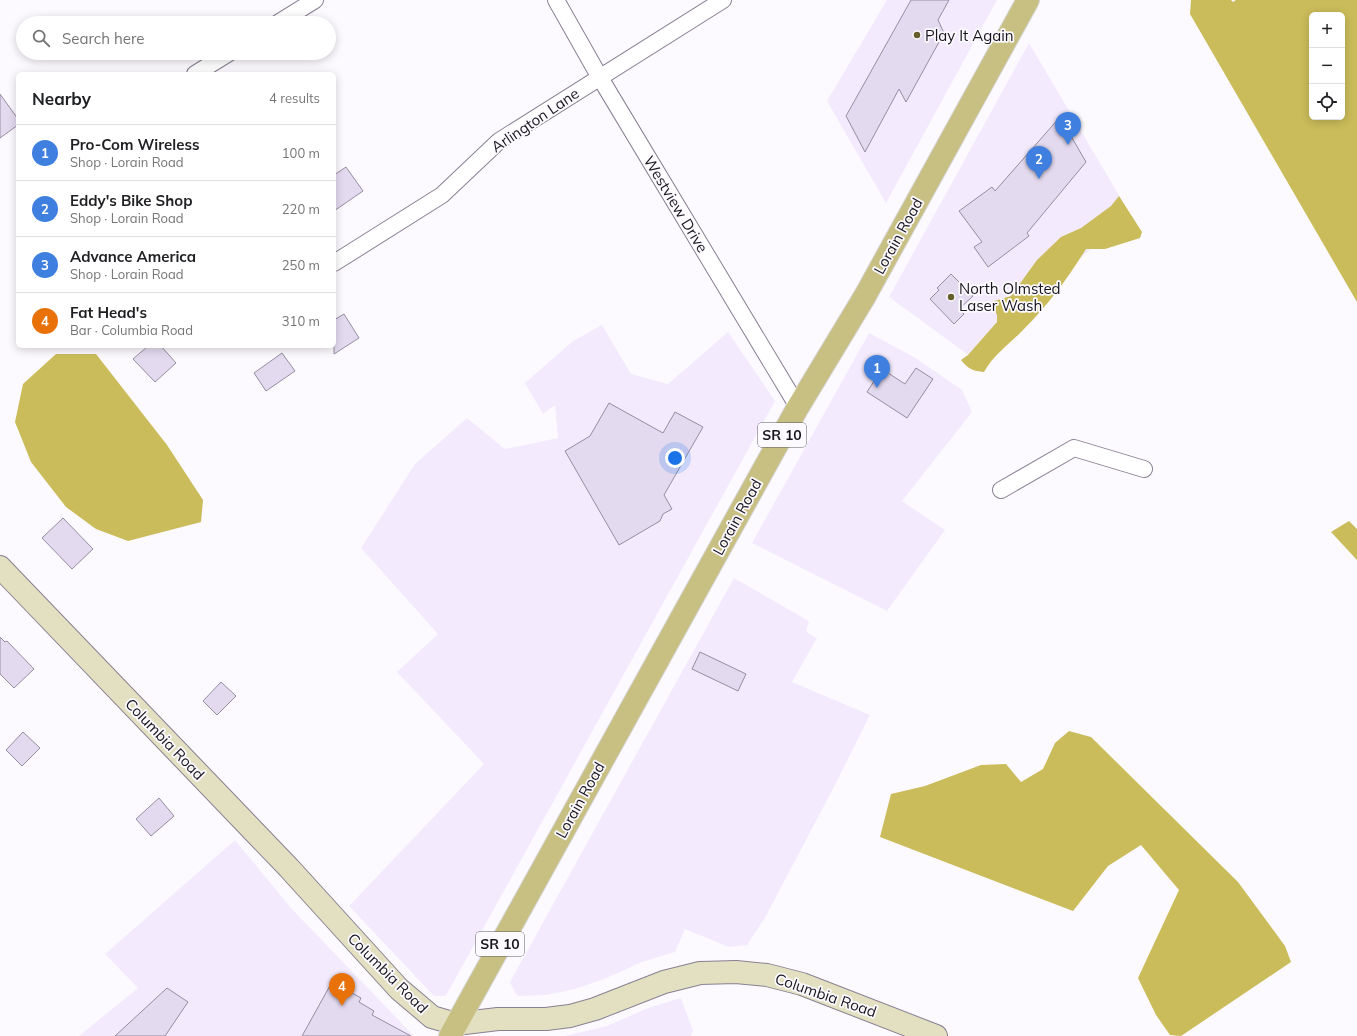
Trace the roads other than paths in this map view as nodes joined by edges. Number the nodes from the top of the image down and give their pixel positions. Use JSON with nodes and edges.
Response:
{"nodes":[{"id":1,"x":315,"y":0,"type":"edge"},
{"id":2,"x":556,"y":0,"type":"edge"},
{"id":3,"x":723,"y":0,"type":"edge"},
{"id":4,"x":1028,"y":0,"type":"edge"},
{"id":5,"x":289,"y":16,"type":"edge"},
{"id":6,"x":218,"y":60,"type":"edge"},
{"id":7,"x":198,"y":72,"type":"edge"},
{"id":8,"x":599,"y":76,"type":"junction"},
{"id":9,"x":336,"y":262,"type":"edge"},
{"id":10,"x":798,"y":407,"type":"junction"},
{"id":11,"x":1144,"y":468,"type":"dead end"},
{"id":12,"x":1001,"y":490,"type":"dead end"},
{"id":13,"x":0,"y":568,"type":"edge"},
{"id":14,"x":453,"y":1030,"type":"edge"},
{"id":15,"x":936,"y":1036,"type":"edge"}],
"edges":[{"from":1,"to":5,"type":"street"},
{"from":2,"to":8,"type":"street","name":"Westview Drive"},
{"from":3,"to":8,"type":"street","name":"Arlington Lane"},
{"from":4,"to":10,"type":"main road","name":"Lorain Road","number":"SR 10"},
{"from":6,"to":7,"type":"street"},
{"from":8,"to":9,"type":"street","name":"Arlington Lane"},
{"from":8,"to":10,"type":"street","name":"Westview Drive"},
{"from":10,"to":14,"type":"main road","name":"Lorain Road","number":"SR 10"},
{"from":11,"to":12,"type":"street"},
{"from":13,"to":14,"type":"street","name":"Columbia Road"},
{"from":14,"to":15,"type":"street","name":"Columbia Road"}]}
